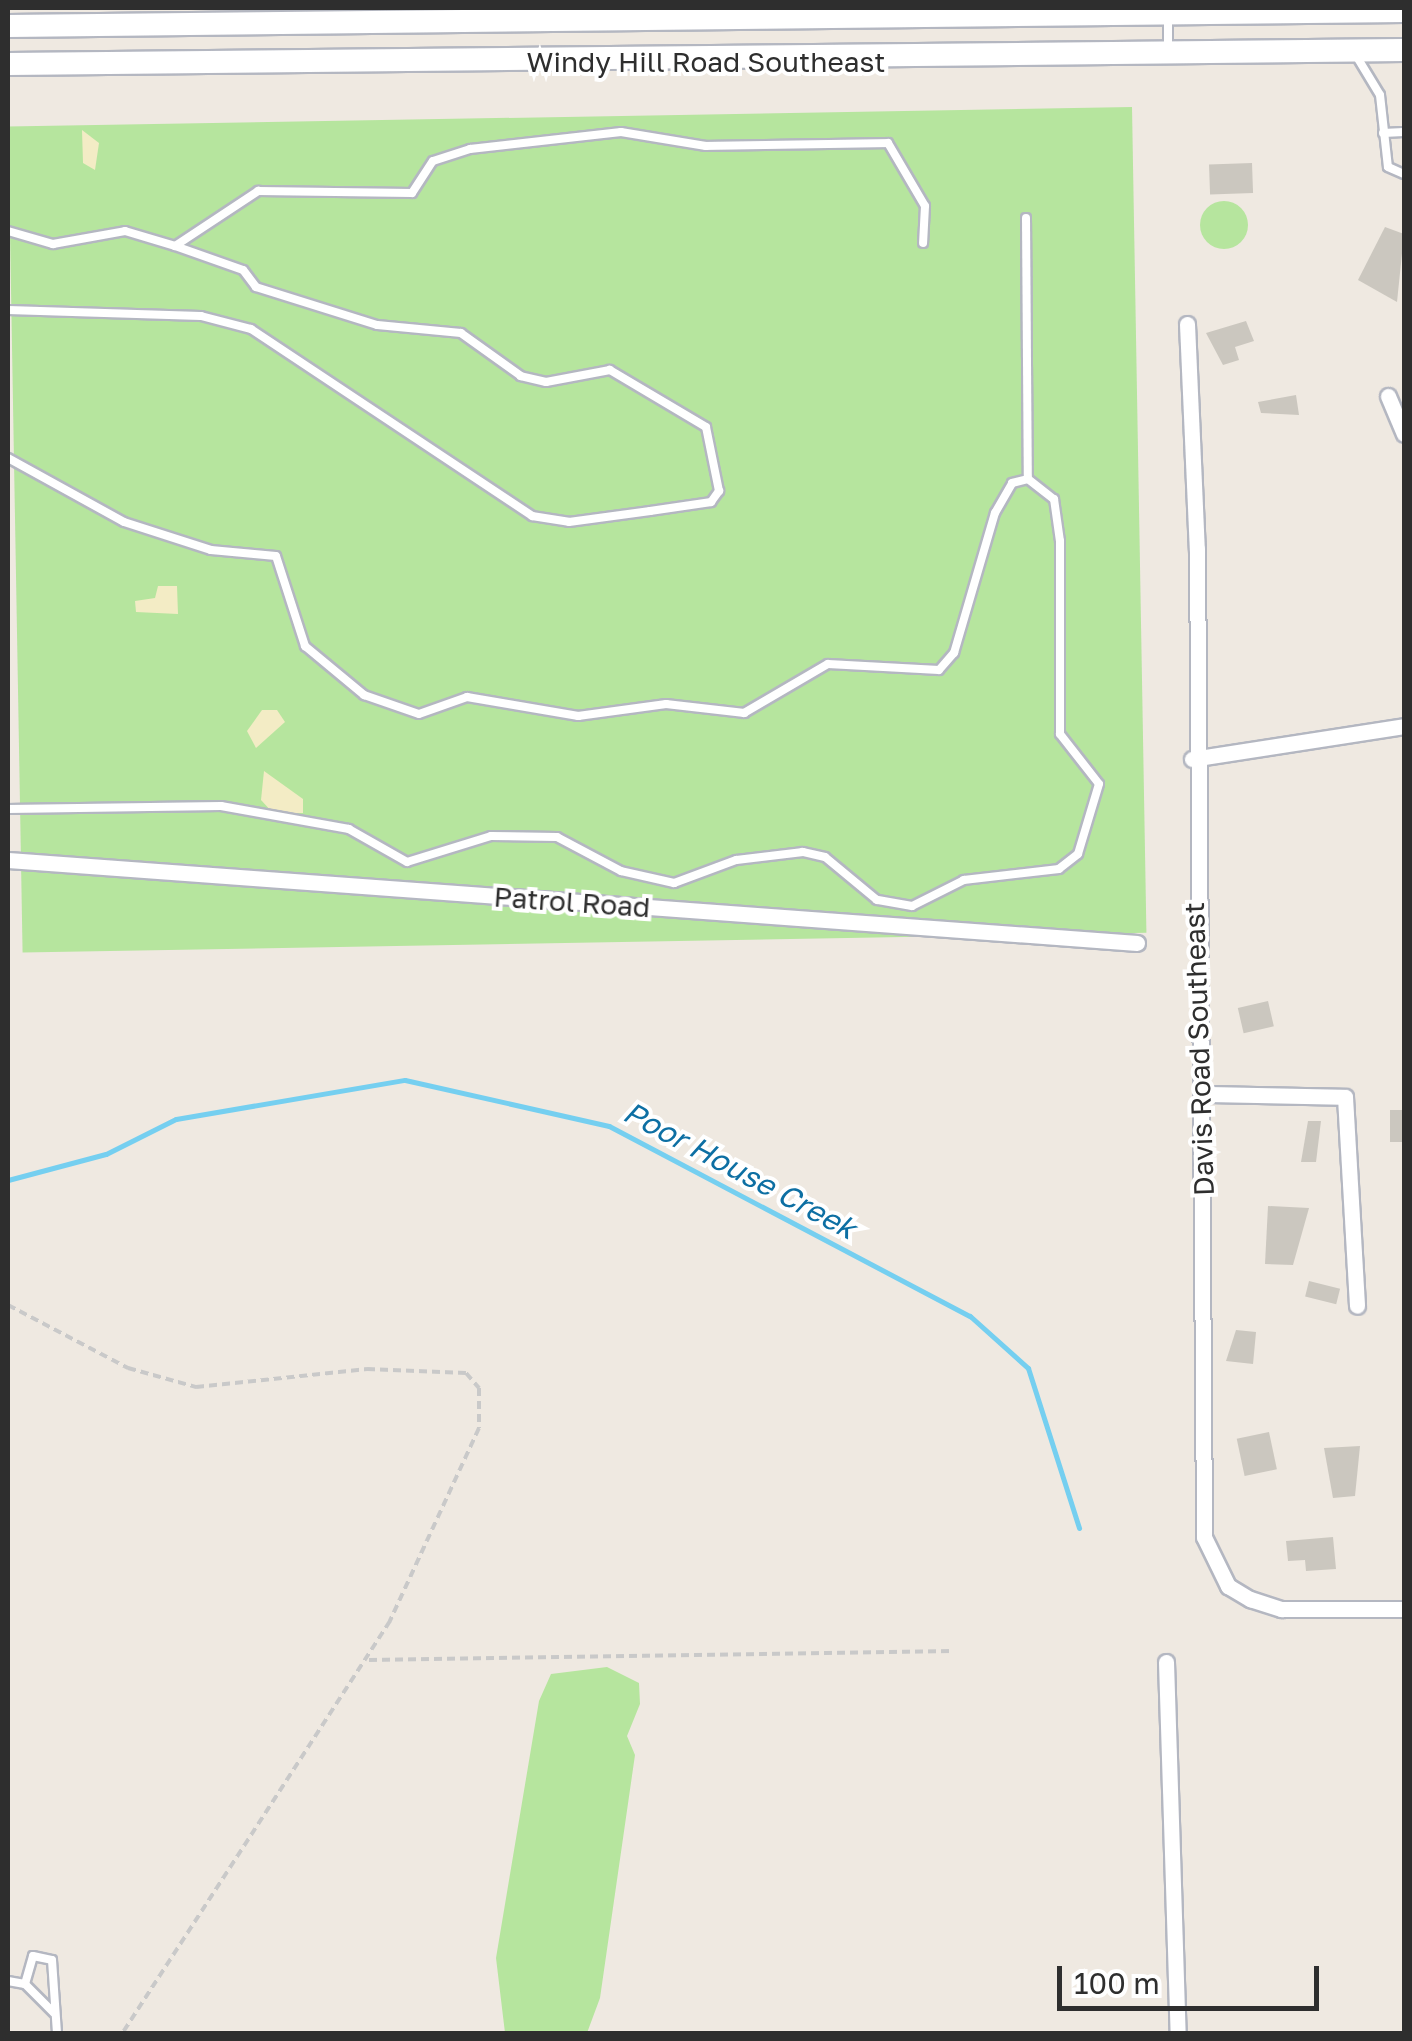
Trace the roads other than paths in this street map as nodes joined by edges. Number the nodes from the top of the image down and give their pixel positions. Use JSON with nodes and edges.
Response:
{"nodes":[{"id":1,"x":1404,"y":11,"type":"edge"},
{"id":2,"x":1168,"y":16,"type":"junction"},
{"id":3,"x":8,"y":26,"type":"edge"},
{"id":4,"x":1404,"y":50,"type":"edge"},
{"id":5,"x":1354,"y":54,"type":"junction"},
{"id":6,"x":1168,"y":59,"type":"junction"},
{"id":7,"x":8,"y":64,"type":"edge"},
{"id":8,"x":1404,"y":132,"type":"edge"},
{"id":9,"x":1383,"y":134,"type":"junction"},
{"id":10,"x":1404,"y":174,"type":"edge"},
{"id":11,"x":1026,"y":218,"type":"dead end"},
{"id":12,"x":8,"y":231,"type":"edge"},
{"id":13,"x":923,"y":243,"type":"dead end"},
{"id":14,"x":175,"y":246,"type":"junction"},
{"id":15,"x":8,"y":310,"type":"edge"},
{"id":16,"x":1187,"y":324,"type":"dead end"},
{"id":17,"x":1388,"y":396,"type":"dead end"},
{"id":18,"x":1404,"y":434,"type":"edge"},
{"id":19,"x":8,"y":458,"type":"edge"},
{"id":20,"x":1028,"y":480,"type":"junction"},
{"id":21,"x":1404,"y":726,"type":"edge"},
{"id":22,"x":1192,"y":759,"type":"junction"},
{"id":23,"x":8,"y":809,"type":"edge"},
{"id":24,"x":8,"y":860,"type":"edge"},
{"id":25,"x":1137,"y":943,"type":"dead end"},
{"id":26,"x":1204,"y":1094,"type":"junction"},
{"id":27,"x":1357,"y":1306,"type":"dead end"},
{"id":28,"x":1404,"y":1609,"type":"edge"},
{"id":29,"x":1166,"y":1662,"type":"dead end"},
{"id":30,"x":8,"y":1981,"type":"edge"},
{"id":31,"x":25,"y":1984,"type":"junction"},
{"id":32,"x":56,"y":2017,"type":"junction"},
{"id":33,"x":56,"y":2034,"type":"edge"},
{"id":34,"x":1178,"y":2034,"type":"edge"}],
"edges":[{"from":1,"to":2,"type":"main road","name":"Windy Hill Road Southeast"},
{"from":2,"to":3,"type":"main road","name":"Windy Hill Road Southeast"},
{"from":2,"to":6,"type":"lane"},
{"from":4,"to":5,"type":"main road","name":"Windy Hill Road Southeast"},
{"from":5,"to":6,"type":"main road","name":"Windy Hill Road Southeast"},
{"from":5,"to":9,"type":"lane"},
{"from":6,"to":7,"type":"main road","name":"Windy Hill Road Southeast"},
{"from":8,"to":9,"type":"lane"},
{"from":9,"to":10,"type":"lane"},
{"from":11,"to":20,"type":"lane"},
{"from":12,"to":14,"type":"lane"},
{"from":13,"to":14,"type":"lane"},
{"from":14,"to":15,"type":"lane"},
{"from":16,"to":22,"type":"street","name":"Davis Road Southeast"},
{"from":17,"to":18,"type":"street"},
{"from":19,"to":20,"type":"lane"},
{"from":20,"to":23,"type":"lane"},
{"from":21,"to":22,"type":"street"},
{"from":22,"to":26,"type":"street","name":"Davis Road Southeast"},
{"from":24,"to":25,"type":"street","name":"Patrol Road"},
{"from":26,"to":27,"type":"street"},
{"from":26,"to":28,"type":"street","name":"Davis Road Southeast"},
{"from":29,"to":34,"type":"street"},
{"from":30,"to":31,"type":"lane"},
{"from":31,"to":32,"type":"lane"},
{"from":31,"to":32,"type":"lane"},
{"from":32,"to":33,"type":"lane"}]}
